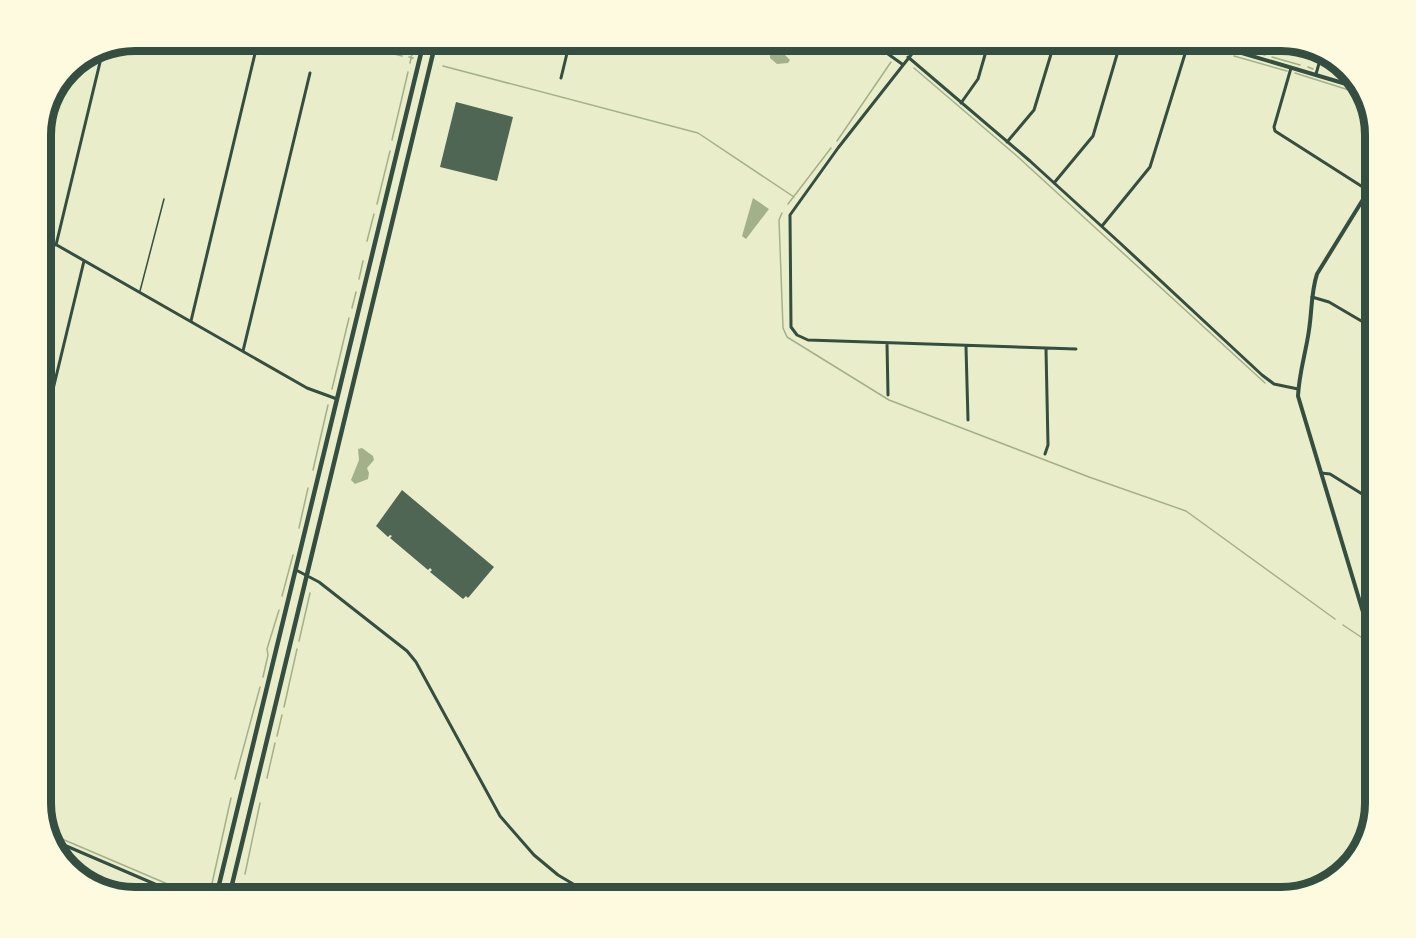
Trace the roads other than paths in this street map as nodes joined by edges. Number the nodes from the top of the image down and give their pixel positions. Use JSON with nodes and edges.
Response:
{"nodes":[{"id":1,"x":255,"y":51,"type":"edge"},
{"id":2,"x":421,"y":51,"type":"edge"},
{"id":3,"x":433,"y":51,"type":"edge"},
{"id":4,"x":567,"y":51,"type":"edge"},
{"id":5,"x":885,"y":51,"type":"edge"},
{"id":6,"x":913,"y":51,"type":"edge"},
{"id":7,"x":986,"y":51,"type":"edge"},
{"id":8,"x":1052,"y":51,"type":"edge"},
{"id":9,"x":1118,"y":51,"type":"edge"},
{"id":10,"x":1186,"y":51,"type":"edge"},
{"id":11,"x":1238,"y":51,"type":"edge"},
{"id":12,"x":908,"y":57,"type":"junction"},
{"id":13,"x":101,"y":58,"type":"edge"},
{"id":14,"x":1320,"y":61,"type":"edge"},
{"id":15,"x":902,"y":64,"type":"junction"},
{"id":16,"x":1292,"y":67,"type":"junction"},
{"id":17,"x":310,"y":73,"type":"dead end"},
{"id":18,"x":1316,"y":74,"type":"junction"},
{"id":19,"x":561,"y":78,"type":"dead end"},
{"id":20,"x":1348,"y":84,"type":"edge"},
{"id":21,"x":961,"y":103,"type":"junction"},
{"id":22,"x":1007,"y":142,"type":"junction"},
{"id":23,"x":1054,"y":183,"type":"junction"},
{"id":24,"x":1365,"y":187,"type":"edge"},
{"id":25,"x":1365,"y":196,"type":"edge"},
{"id":26,"x":164,"y":199,"type":"dead end"},
{"id":27,"x":1102,"y":226,"type":"junction"},
{"id":28,"x":51,"y":242,"type":"edge"},
{"id":29,"x":56,"y":245,"type":"junction"},
{"id":30,"x":84,"y":261,"type":"junction"},
{"id":31,"x":140,"y":292,"type":"junction"},
{"id":32,"x":1312,"y":297,"type":"junction"},
{"id":33,"x":191,"y":321,"type":"junction"},
{"id":34,"x":1365,"y":323,"type":"edge"},
{"id":35,"x":887,"y":343,"type":"junction"},
{"id":36,"x":966,"y":346,"type":"junction"},
{"id":37,"x":1046,"y":349,"type":"junction"},
{"id":38,"x":1076,"y":350,"type":"dead end"},
{"id":39,"x":243,"y":351,"type":"junction"},
{"id":40,"x":1298,"y":389,"type":"junction"},
{"id":41,"x":888,"y":395,"type":"dead end"},
{"id":42,"x":51,"y":398,"type":"edge"},
{"id":43,"x":337,"y":399,"type":"junction"},
{"id":44,"x":968,"y":420,"type":"dead end"},
{"id":45,"x":1045,"y":454,"type":"dead end"},
{"id":46,"x":1321,"y":472,"type":"junction"},
{"id":47,"x":1365,"y":496,"type":"edge"},
{"id":48,"x":296,"y":570,"type":"junction"},
{"id":49,"x":307,"y":575,"type":"junction"},
{"id":50,"x":1365,"y":616,"type":"edge"},
{"id":51,"x":61,"y":844,"type":"edge"},
{"id":52,"x":161,"y":887,"type":"edge"},
{"id":53,"x":218,"y":887,"type":"edge"},
{"id":54,"x":231,"y":887,"type":"edge"},
{"id":55,"x":578,"y":887,"type":"edge"}],
"edges":[{"from":1,"to":33,"type":"street"},
{"from":2,"to":43,"type":"main road"},
{"from":3,"to":49,"type":"main road"},
{"from":4,"to":19,"type":"street"},
{"from":5,"to":15,"type":"street"},
{"from":6,"to":12,"type":"street"},
{"from":7,"to":21,"type":"street"},
{"from":8,"to":22,"type":"street"},
{"from":9,"to":23,"type":"street"},
{"from":10,"to":27,"type":"street"},
{"from":11,"to":16,"type":"street"},
{"from":12,"to":15,"type":"street"},
{"from":12,"to":21,"type":"street"},
{"from":13,"to":29,"type":"street"},
{"from":14,"to":18,"type":"street"},
{"from":15,"to":35,"type":"street"},
{"from":16,"to":18,"type":"street"},
{"from":16,"to":24,"type":"street"},
{"from":17,"to":39,"type":"street"},
{"from":18,"to":20,"type":"street"},
{"from":21,"to":22,"type":"street"},
{"from":22,"to":23,"type":"street"},
{"from":23,"to":27,"type":"street"},
{"from":25,"to":32,"type":"street"},
{"from":26,"to":31,"type":"lane"},
{"from":27,"to":40,"type":"street"},
{"from":28,"to":29,"type":"street"},
{"from":29,"to":30,"type":"street"},
{"from":30,"to":31,"type":"street"},
{"from":30,"to":42,"type":"street"},
{"from":31,"to":33,"type":"street"},
{"from":32,"to":34,"type":"street"},
{"from":32,"to":40,"type":"street"},
{"from":33,"to":39,"type":"street"},
{"from":35,"to":36,"type":"street"},
{"from":35,"to":41,"type":"street"},
{"from":36,"to":37,"type":"street"},
{"from":36,"to":44,"type":"street"},
{"from":37,"to":38,"type":"street"},
{"from":37,"to":45,"type":"street"},
{"from":39,"to":43,"type":"street"},
{"from":40,"to":46,"type":"street"},
{"from":43,"to":48,"type":"main road"},
{"from":46,"to":47,"type":"street"},
{"from":46,"to":50,"type":"street"},
{"from":48,"to":49,"type":"street"},
{"from":48,"to":53,"type":"main road"},
{"from":49,"to":54,"type":"main road"},
{"from":49,"to":55,"type":"street"},
{"from":51,"to":52,"type":"street"}]}
